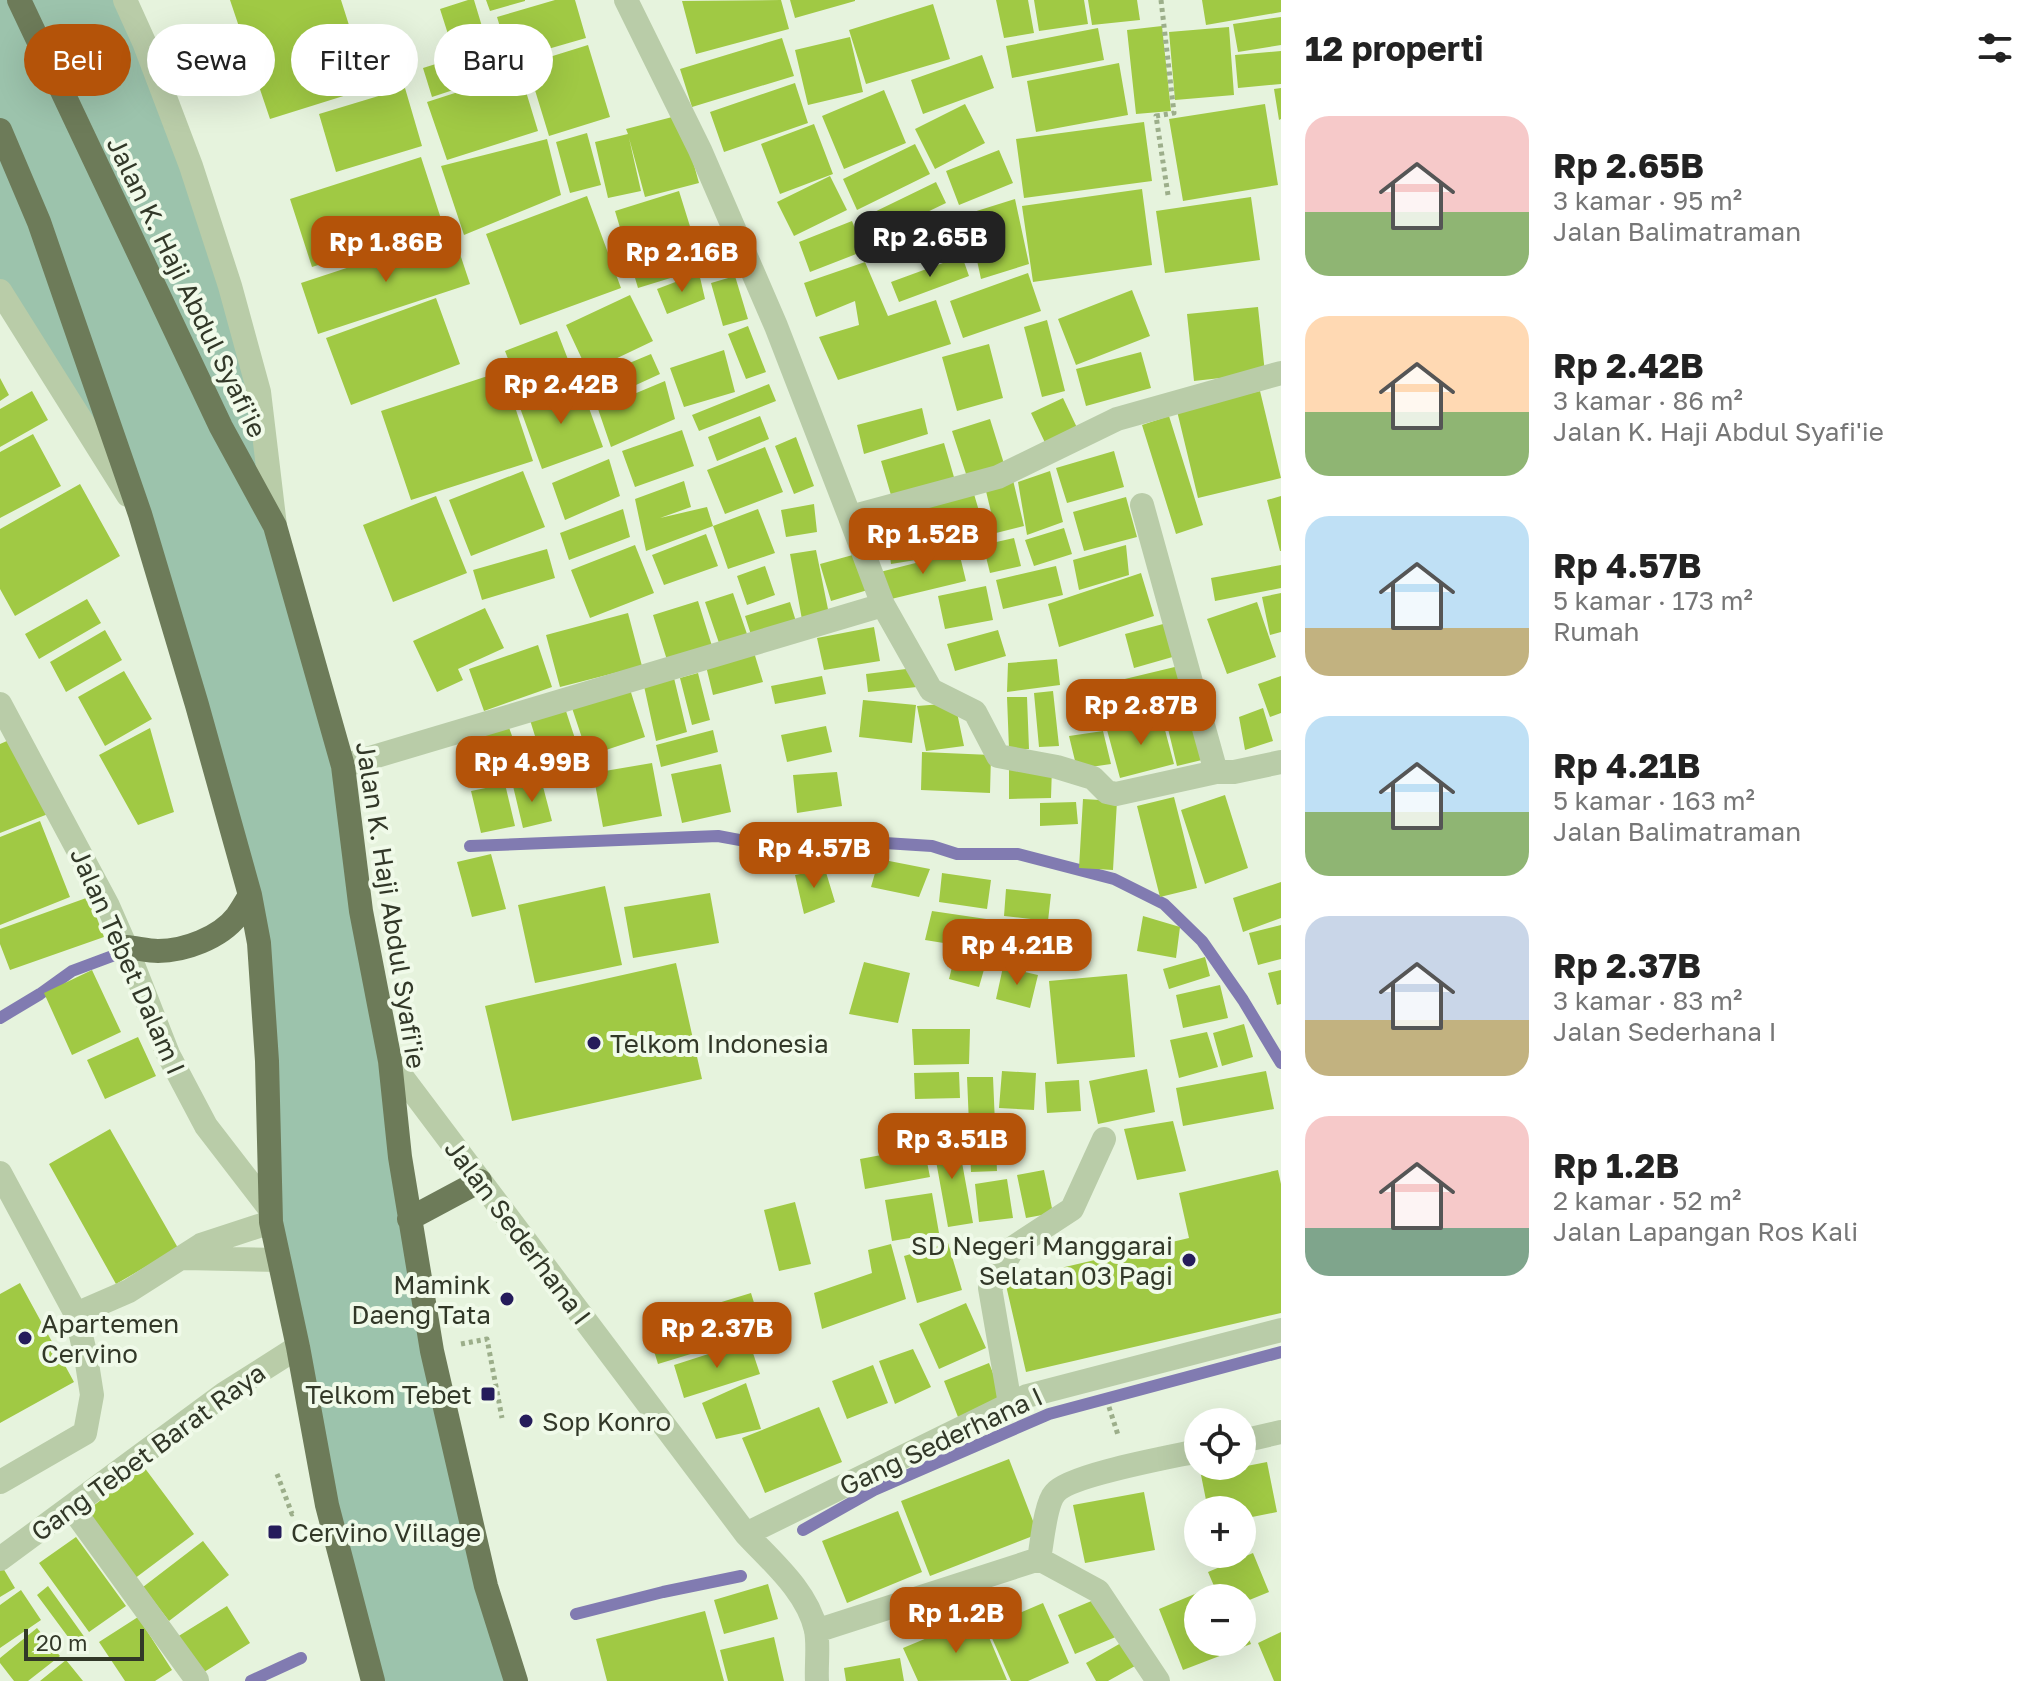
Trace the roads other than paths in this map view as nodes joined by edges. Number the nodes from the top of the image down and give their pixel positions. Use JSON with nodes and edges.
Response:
{"nodes":[{"id":1,"x":19,"y":0,"type":"edge"},
{"id":2,"x":125,"y":0,"type":"edge"},
{"id":3,"x":626,"y":0,"type":"edge"},
{"id":4,"x":0,"y":130,"type":"edge"},
{"id":5,"x":0,"y":291,"type":"edge"},
{"id":6,"x":1281,"y":373,"type":"edge"},
{"id":7,"x":1142,"y":505,"type":"dead end"},
{"id":8,"x":140,"y":514,"type":"junction"},
{"id":9,"x":850,"y":517,"type":"junction"},
{"id":10,"x":275,"y":526,"type":"junction"},
{"id":11,"x":883,"y":605,"type":"junction"},
{"id":12,"x":0,"y":704,"type":"edge"},
{"id":13,"x":1281,"y":762,"type":"edge"},
{"id":14,"x":343,"y":766,"type":"junction"},
{"id":15,"x":1216,"y":772,"type":"junction"},
{"id":16,"x":250,"y":895,"type":"junction"},
{"id":17,"x":126,"y":947,"type":"junction"},
{"id":18,"x":390,"y":1061,"type":"junction"},
{"id":19,"x":1104,"y":1139,"type":"dead end"},
{"id":20,"x":0,"y":1173,"type":"edge"},
{"id":21,"x":480,"y":1181,"type":"junction"},
{"id":22,"x":270,"y":1216,"type":"junction"},
{"id":23,"x":409,"y":1219,"type":"junction"},
{"id":24,"x":181,"y":1258,"type":"junction"},
{"id":25,"x":279,"y":1260,"type":"junction"},
{"id":26,"x":76,"y":1314,"type":"junction"},
{"id":27,"x":1281,"y":1330,"type":"edge"},
{"id":28,"x":298,"y":1347,"type":"junction"},
{"id":29,"x":1010,"y":1404,"type":"junction"},
{"id":30,"x":1281,"y":1432,"type":"edge"},
{"id":31,"x":1256,"y":1438,"type":"edge"},
{"id":32,"x":1184,"y":1454,"type":"edge"},
{"id":33,"x":0,"y":1482,"type":"edge"},
{"id":34,"x":72,"y":1508,"type":"junction"},
{"id":35,"x":753,"y":1541,"type":"junction"},
{"id":36,"x":0,"y":1559,"type":"edge"},
{"id":37,"x":1039,"y":1559,"type":"junction"},
{"id":38,"x":816,"y":1631,"type":"junction"},
{"id":39,"x":515,"y":1678,"type":"edge"},
{"id":40,"x":197,"y":1680,"type":"edge"},
{"id":41,"x":373,"y":1681,"type":"edge"},
{"id":42,"x":817,"y":1681,"type":"edge"},
{"id":43,"x":1158,"y":1681,"type":"edge"}],
"edges":[{"from":1,"to":10,"type":"main road","name":"Jalan K. Haji Abdul Syafi'ie"},
{"from":2,"to":10,"type":"street"},
{"from":3,"to":9,"type":"street"},
{"from":4,"to":8,"type":"main road"},
{"from":5,"to":8,"type":"street"},
{"from":6,"to":9,"type":"street"},
{"from":7,"to":15,"type":"street"},
{"from":8,"to":16,"type":"main road"},
{"from":9,"to":11,"type":"street"},
{"from":10,"to":14,"type":"main road","name":"Jalan K. Haji Abdul Syafi'ie"},
{"from":11,"to":14,"type":"street"},
{"from":11,"to":15,"type":"street"},
{"from":12,"to":17,"type":"street","name":"Jalan Tebet Dalam I"},
{"from":13,"to":15,"type":"street"},
{"from":14,"to":18,"type":"main road","name":"Jalan K. Haji Abdul Syafi'ie"},
{"from":16,"to":17,"type":"main road"},
{"from":16,"to":22,"type":"main road"},
{"from":17,"to":22,"type":"street","name":"Jalan Tebet Dalam I"},
{"from":18,"to":21,"type":"street","name":"Jalan Sederhana I"},
{"from":18,"to":23,"type":"main road","name":"Jalan K. Haji Abdul Syafi'ie"},
{"from":19,"to":29,"type":"street"},
{"from":20,"to":26,"type":"street"},
{"from":21,"to":23,"type":"main road"},
{"from":21,"to":35,"type":"street","name":"Jalan Sederhana I"},
{"from":22,"to":24,"type":"street"},
{"from":22,"to":25,"type":"main road"},
{"from":23,"to":39,"type":"main road","name":"Jalan K. Haji Abdul Syafi'ie"},
{"from":24,"to":25,"type":"street"},
{"from":24,"to":26,"type":"street"},
{"from":25,"to":28,"type":"main road"},
{"from":26,"to":33,"type":"street"},
{"from":27,"to":29,"type":"street","name":"Gang Sederhana I"},
{"from":28,"to":34,"type":"street","name":"Gang Tebet Barat Raya"},
{"from":28,"to":41,"type":"main road"},
{"from":29,"to":35,"type":"street","name":"Gang Sederhana I"},
{"from":30,"to":31,"type":"street"},
{"from":32,"to":37,"type":"street"},
{"from":34,"to":36,"type":"street","name":"Gang Tebet Barat Raya"},
{"from":34,"to":40,"type":"street"},
{"from":35,"to":38,"type":"street","name":"Jalan Sederhana I"},
{"from":37,"to":38,"type":"street"},
{"from":37,"to":43,"type":"street"},
{"from":38,"to":42,"type":"street","name":"Jalan Sederhana I"}]}
